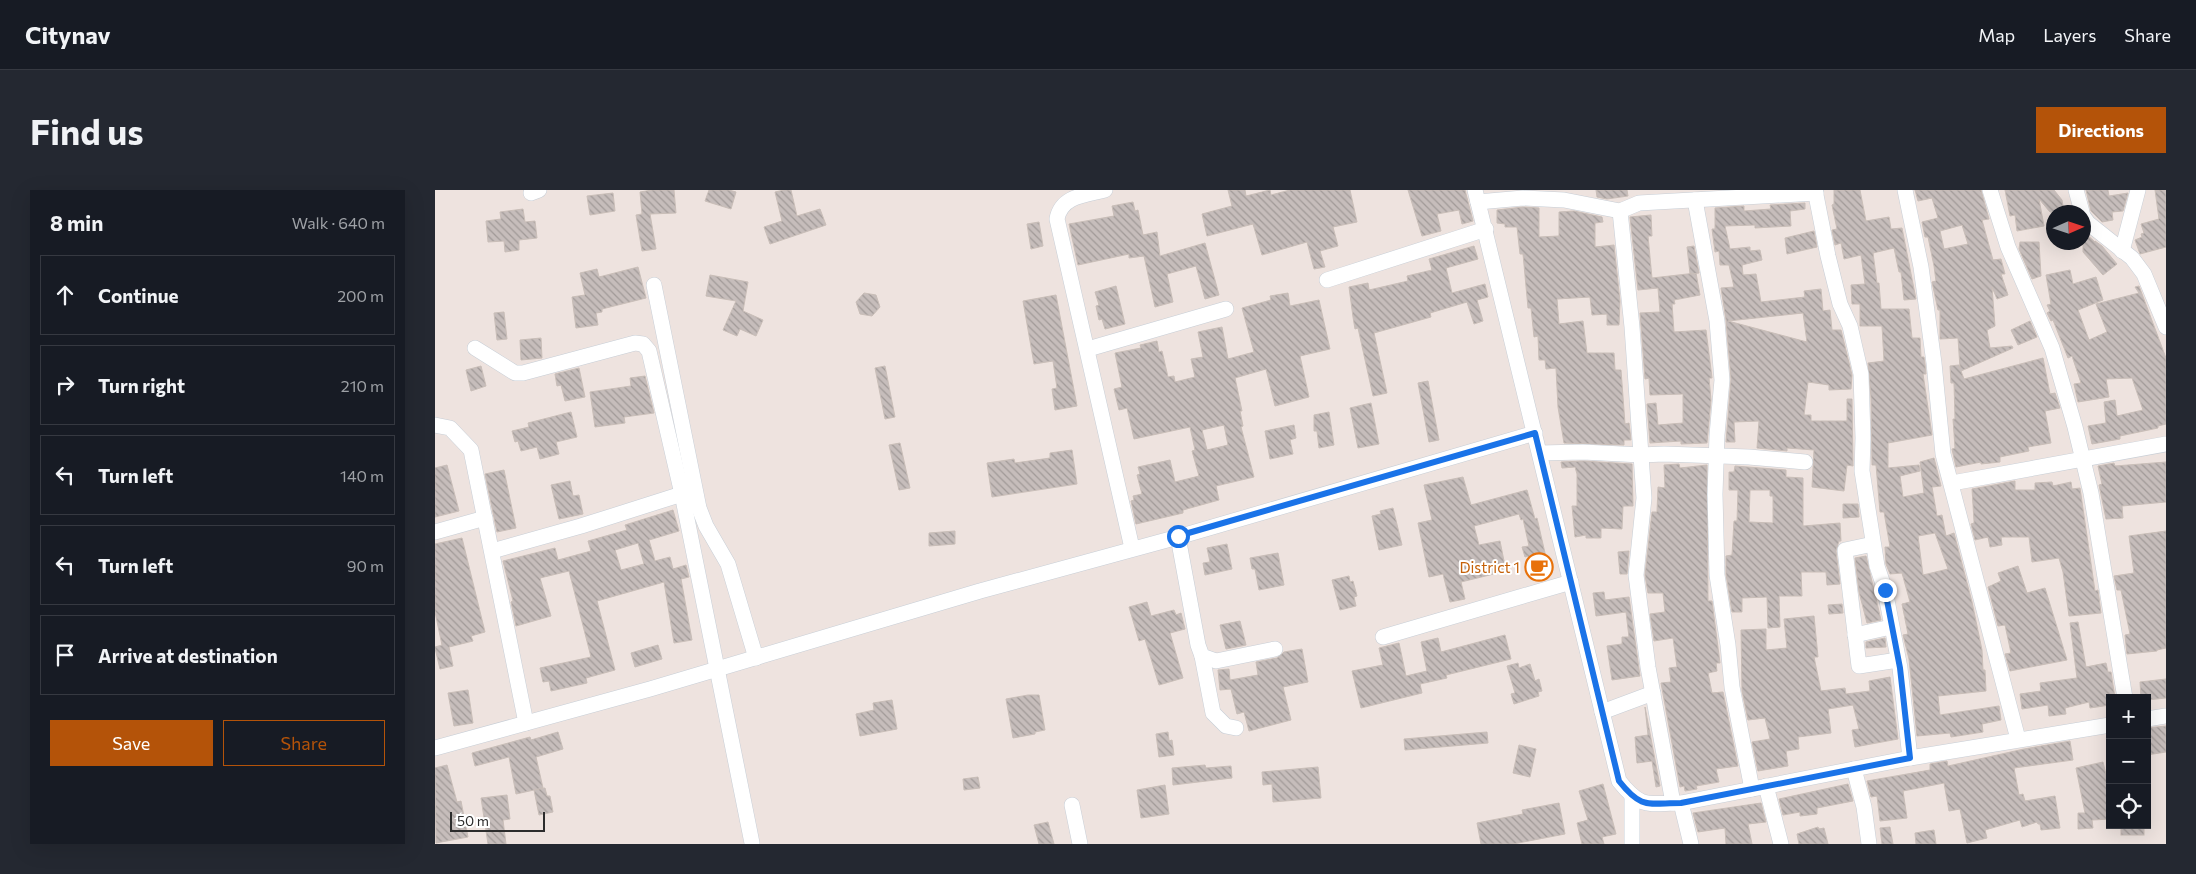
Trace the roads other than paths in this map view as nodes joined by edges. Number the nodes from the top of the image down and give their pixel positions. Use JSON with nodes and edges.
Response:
{"nodes":[{"id":1,"x":1105,"y":190,"type":"edge"},
{"id":2,"x":1905,"y":190,"type":"edge"},
{"id":3,"x":1990,"y":190,"type":"edge"},
{"id":4,"x":2076,"y":190,"type":"edge"},
{"id":5,"x":2138,"y":190,"type":"edge"},
{"id":6,"x":1816,"y":191,"type":"edge"},
{"id":7,"x":1756,"y":192,"type":"edge"},
{"id":8,"x":1477,"y":196,"type":"edge"},
{"id":9,"x":1572,"y":196,"type":"edge"},
{"id":10,"x":1672,"y":196,"type":"edge"},
{"id":11,"x":1695,"y":200,"type":"junction"},
{"id":12,"x":2080,"y":205,"type":"edge"},
{"id":13,"x":1620,"y":211,"type":"junction"},
{"id":14,"x":2091,"y":226,"type":"edge"},
{"id":15,"x":1486,"y":229,"type":"junction"},
{"id":16,"x":2122,"y":251,"type":"junction"},
{"id":17,"x":1327,"y":280,"type":"dead end"},
{"id":18,"x":654,"y":285,"type":"dead end"},
{"id":19,"x":1226,"y":309,"type":"dead end"},
{"id":20,"x":2166,"y":327,"type":"edge"},
{"id":21,"x":475,"y":348,"type":"dead end"},
{"id":22,"x":1088,"y":349,"type":"junction"},
{"id":23,"x":435,"y":425,"type":"edge"},
{"id":24,"x":1535,"y":433,"type":"junction"},
{"id":25,"x":2166,"y":444,"type":"edge"},
{"id":26,"x":1540,"y":453,"type":"junction"},
{"id":27,"x":1641,"y":456,"type":"junction"},
{"id":28,"x":1716,"y":457,"type":"junction"},
{"id":29,"x":2082,"y":458,"type":"junction"},
{"id":30,"x":1805,"y":462,"type":"dead end"},
{"id":31,"x":1952,"y":483,"type":"junction"},
{"id":32,"x":682,"y":494,"type":"junction"},
{"id":33,"x":485,"y":518,"type":"junction"},
{"id":34,"x":435,"y":532,"type":"edge"},
{"id":35,"x":1178,"y":536,"type":"junction"},
{"id":36,"x":1873,"y":544,"type":"junction"},
{"id":37,"x":1132,"y":548,"type":"junction"},
{"id":38,"x":491,"y":551,"type":"junction"},
{"id":39,"x":1571,"y":582,"type":"junction"},
{"id":40,"x":1891,"y":627,"type":"junction"},
{"id":41,"x":1855,"y":635,"type":"junction"},
{"id":42,"x":1383,"y":637,"type":"dead end"},
{"id":43,"x":1275,"y":648,"type":"dead end"},
{"id":44,"x":1202,"y":656,"type":"junction"},
{"id":45,"x":756,"y":658,"type":"junction"},
{"id":46,"x":1898,"y":660,"type":"junction"},
{"id":47,"x":717,"y":668,"type":"junction"},
{"id":48,"x":1653,"y":693,"type":"junction"},
{"id":49,"x":2124,"y":694,"type":"edge"},
{"id":50,"x":1602,"y":712,"type":"junction"},
{"id":51,"x":2166,"y":716,"type":"edge"},
{"id":52,"x":2151,"y":718,"type":"edge"},
{"id":53,"x":527,"y":723,"type":"junction"},
{"id":54,"x":2106,"y":726,"type":"edge"},
{"id":55,"x":1237,"y":728,"type":"dead end"},
{"id":56,"x":2018,"y":739,"type":"junction"},
{"id":57,"x":435,"y":748,"type":"edge"},
{"id":58,"x":1910,"y":758,"type":"junction"},
{"id":59,"x":1855,"y":768,"type":"junction"},
{"id":60,"x":1759,"y":787,"type":"junction"},
{"id":61,"x":1632,"y":797,"type":"junction"},
{"id":62,"x":1677,"y":803,"type":"junction"},
{"id":63,"x":1072,"y":806,"type":"dead end"},
{"id":64,"x":753,"y":843,"type":"edge"},
{"id":65,"x":1080,"y":844,"type":"edge"},
{"id":66,"x":1632,"y":844,"type":"edge"},
{"id":67,"x":1691,"y":844,"type":"edge"},
{"id":68,"x":1781,"y":844,"type":"edge"},
{"id":69,"x":1869,"y":844,"type":"edge"}],
"edges":[{"from":1,"to":22,"type":"street"},
{"from":2,"to":31,"type":"street"},
{"from":3,"to":29,"type":"street"},
{"from":4,"to":12,"type":"street"},
{"from":5,"to":16,"type":"street"},
{"from":6,"to":7,"type":"street"},
{"from":6,"to":36,"type":"street"},
{"from":7,"to":11,"type":"street"},
{"from":8,"to":9,"type":"street"},
{"from":8,"to":15,"type":"street"},
{"from":9,"to":13,"type":"street"},
{"from":10,"to":11,"type":"street"},
{"from":10,"to":13,"type":"street"},
{"from":11,"to":28,"type":"street"},
{"from":13,"to":27,"type":"street"},
{"from":14,"to":16,"type":"street"},
{"from":15,"to":17,"type":"street"},
{"from":15,"to":24,"type":"street"},
{"from":16,"to":20,"type":"street"},
{"from":18,"to":45,"type":"street"},
{"from":19,"to":22,"type":"street"},
{"from":21,"to":32,"type":"street"},
{"from":22,"to":37,"type":"street"},
{"from":23,"to":33,"type":"street"},
{"from":24,"to":26,"type":"street"},
{"from":24,"to":35,"type":"street"},
{"from":25,"to":29,"type":"street"},
{"from":26,"to":27,"type":"street"},
{"from":26,"to":39,"type":"street"},
{"from":27,"to":28,"type":"street"},
{"from":27,"to":48,"type":"street"},
{"from":28,"to":30,"type":"street"},
{"from":28,"to":60,"type":"street"},
{"from":29,"to":31,"type":"street"},
{"from":29,"to":49,"type":"street"},
{"from":31,"to":56,"type":"street"},
{"from":32,"to":38,"type":"street"},
{"from":32,"to":47,"type":"street"},
{"from":33,"to":34,"type":"street"},
{"from":33,"to":38,"type":"street"},
{"from":35,"to":37,"type":"street"},
{"from":35,"to":44,"type":"street"},
{"from":36,"to":40,"type":"street"},
{"from":36,"to":41,"type":"street"},
{"from":37,"to":45,"type":"street"},
{"from":38,"to":53,"type":"street"},
{"from":39,"to":42,"type":"street"},
{"from":39,"to":50,"type":"street"},
{"from":40,"to":41,"type":"street"},
{"from":40,"to":46,"type":"street"},
{"from":41,"to":46,"type":"street"},
{"from":43,"to":44,"type":"street"},
{"from":44,"to":55,"type":"street"},
{"from":45,"to":47,"type":"street"},
{"from":46,"to":58,"type":"street"},
{"from":47,"to":53,"type":"street"},
{"from":47,"to":64,"type":"street"},
{"from":48,"to":50,"type":"street"},
{"from":48,"to":62,"type":"street"},
{"from":50,"to":61,"type":"street"},
{"from":51,"to":52,"type":"street"},
{"from":53,"to":57,"type":"street"},
{"from":54,"to":56,"type":"street"},
{"from":56,"to":58,"type":"street"},
{"from":58,"to":59,"type":"street"},
{"from":59,"to":60,"type":"street"},
{"from":59,"to":69,"type":"street"},
{"from":60,"to":62,"type":"street"},
{"from":60,"to":68,"type":"street"},
{"from":61,"to":62,"type":"street"},
{"from":61,"to":66,"type":"street"},
{"from":62,"to":67,"type":"street"},
{"from":63,"to":65,"type":"street"}]}
